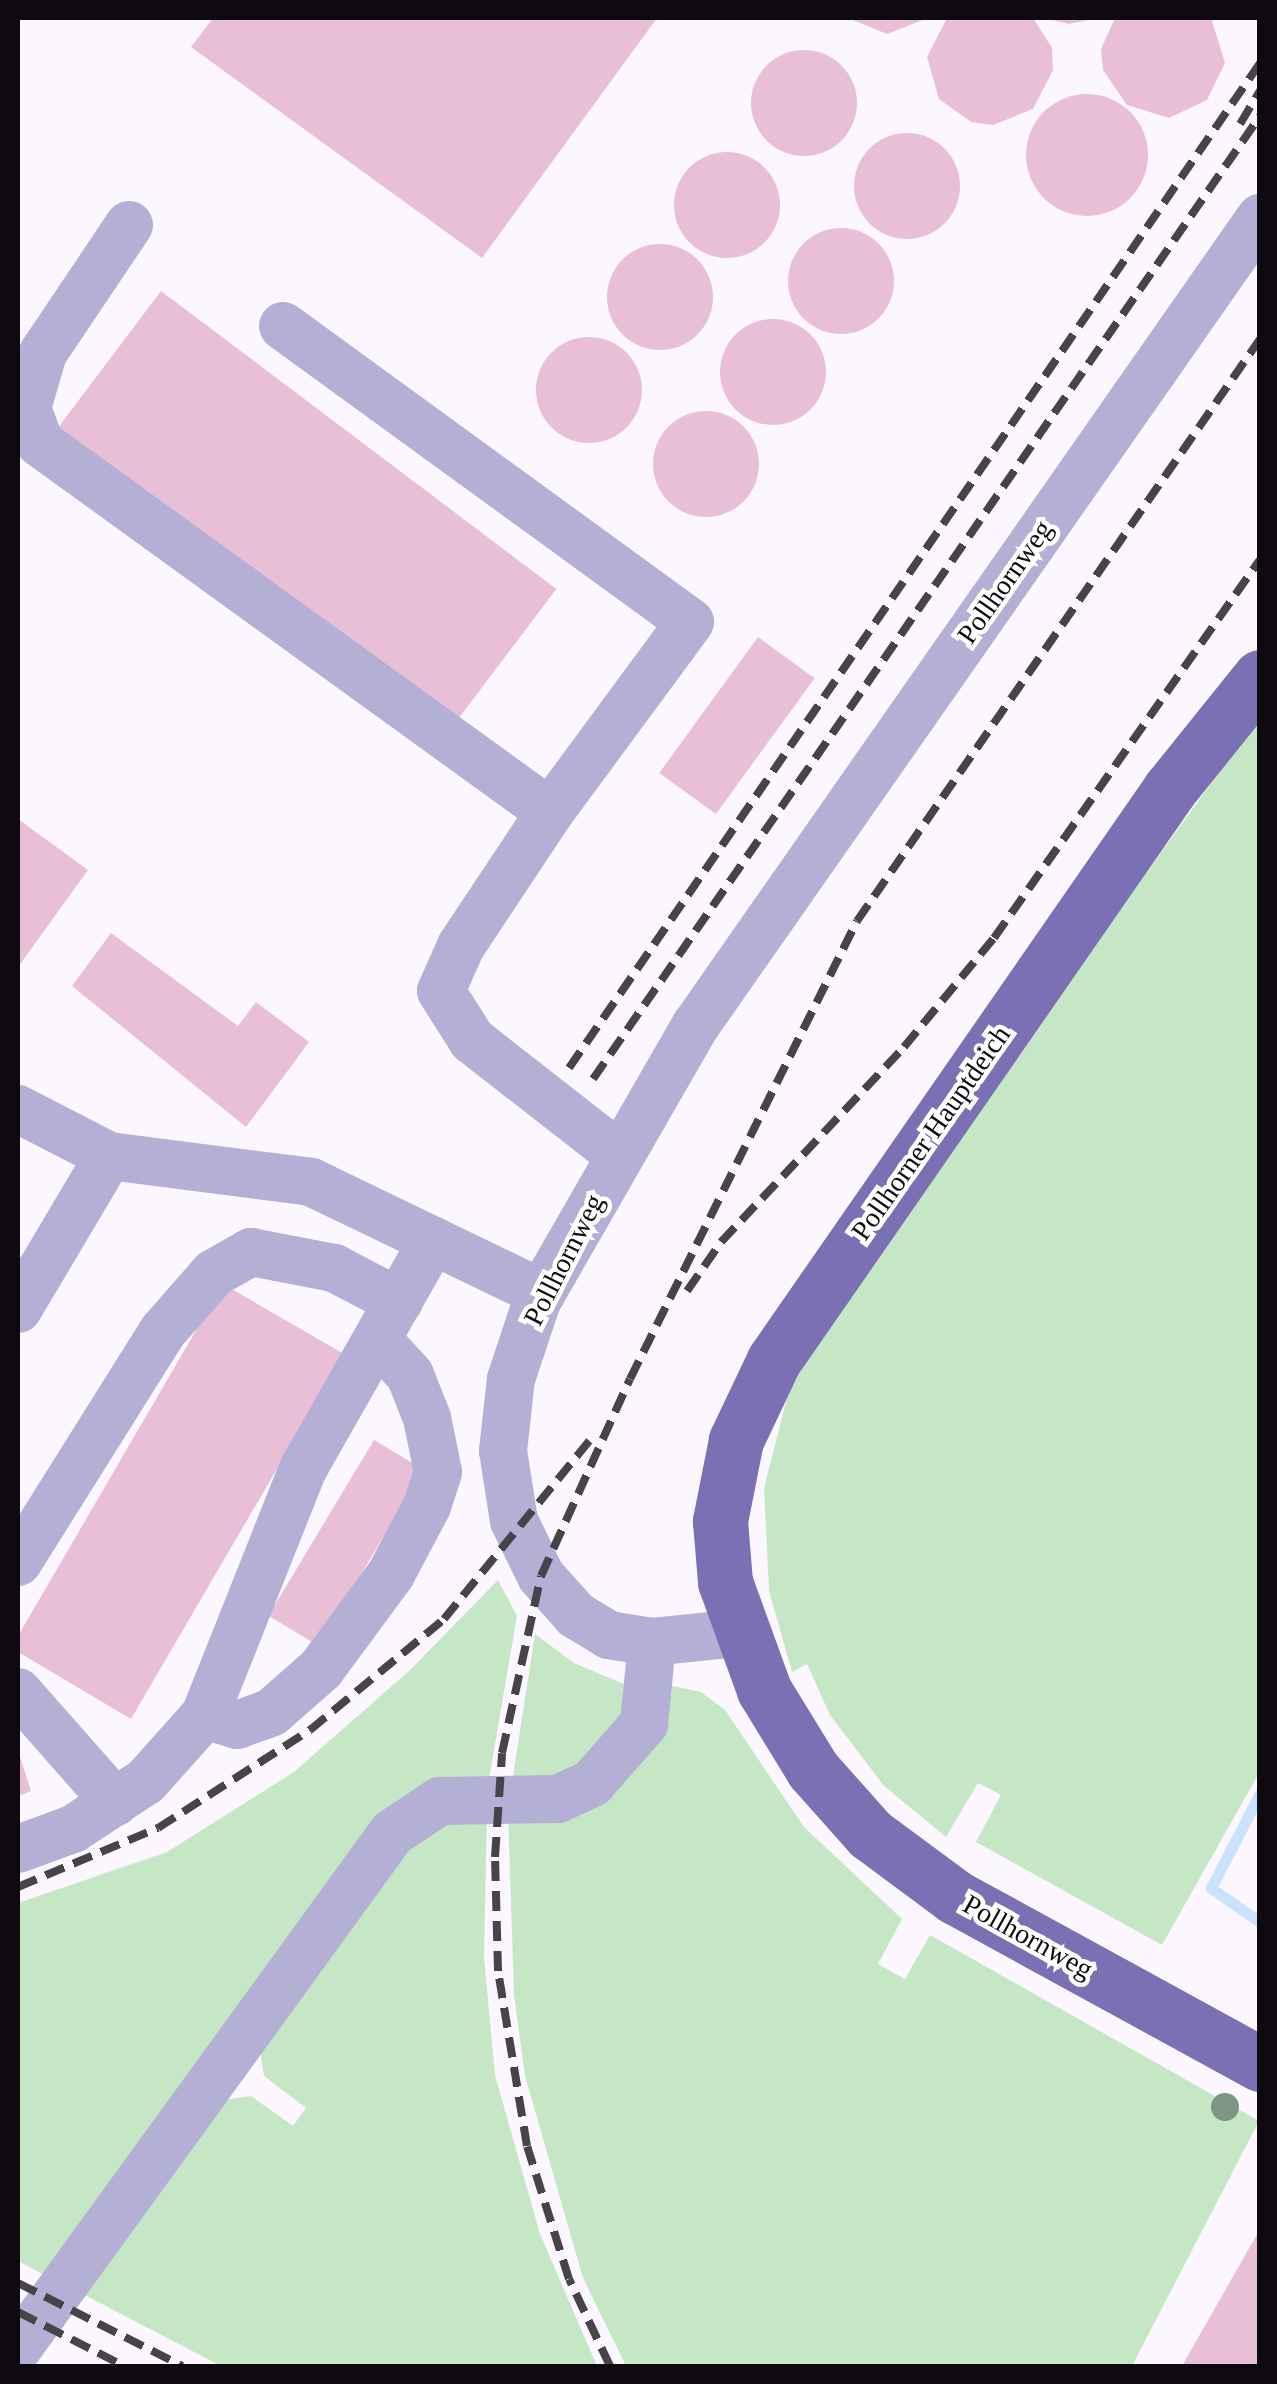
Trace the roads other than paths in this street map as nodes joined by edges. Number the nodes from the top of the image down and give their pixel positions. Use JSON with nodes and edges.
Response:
{"nodes":[{"id":1,"x":1260,"y":218,"type":"edge"},
{"id":2,"x":129,"y":224,"type":"dead end"},
{"id":3,"x":283,"y":326,"type":"dead end"},
{"id":4,"x":1260,"y":676,"type":"edge"},
{"id":5,"x":550,"y":812,"type":"junction"},
{"id":6,"x":18,"y":1109,"type":"edge"},
{"id":7,"x":618,"y":1154,"type":"junction"},
{"id":8,"x":109,"y":1156,"type":"junction"},
{"id":9,"x":434,"y":1240,"type":"junction"},
{"id":10,"x":542,"y":1292,"type":"junction"},
{"id":11,"x":18,"y":1309,"type":"edge"},
{"id":12,"x":388,"y":1320,"type":"junction"},
{"id":13,"x":18,"y":1562,"type":"edge"},
{"id":14,"x":739,"y":1633,"type":"junction"},
{"id":15,"x":652,"y":1642,"type":"junction"},
{"id":16,"x":18,"y":1692,"type":"edge"},
{"id":17,"x":205,"y":1715,"type":"junction"},
{"id":18,"x":115,"y":1802,"type":"junction"},
{"id":19,"x":18,"y":1849,"type":"edge"},
{"id":20,"x":1260,"y":2064,"type":"edge"},
{"id":21,"x":18,"y":2348,"type":"edge"}],
"edges":[{"from":1,"to":7,"type":"street","name":"Pollhornweg"},
{"from":2,"to":5,"type":"street"},
{"from":3,"to":5,"type":"street"},
{"from":4,"to":14,"type":"main road","name":"Pollhorner Hauptdeich"},
{"from":5,"to":7,"type":"street"},
{"from":6,"to":8,"type":"street"},
{"from":7,"to":10,"type":"street","name":"Pollhornweg"},
{"from":8,"to":9,"type":"street"},
{"from":8,"to":11,"type":"street"},
{"from":9,"to":10,"type":"street"},
{"from":9,"to":12,"type":"street"},
{"from":10,"to":15,"type":"street","name":"Pollhornweg"},
{"from":12,"to":13,"type":"street"},
{"from":12,"to":17,"type":"street"},
{"from":12,"to":17,"type":"street"},
{"from":14,"to":15,"type":"street","name":"Pollhornweg"},
{"from":14,"to":20,"type":"main road","name":"Pollhornweg"},
{"from":15,"to":21,"type":"street"},
{"from":16,"to":18,"type":"street"},
{"from":17,"to":18,"type":"street"},
{"from":18,"to":19,"type":"street"}]}
